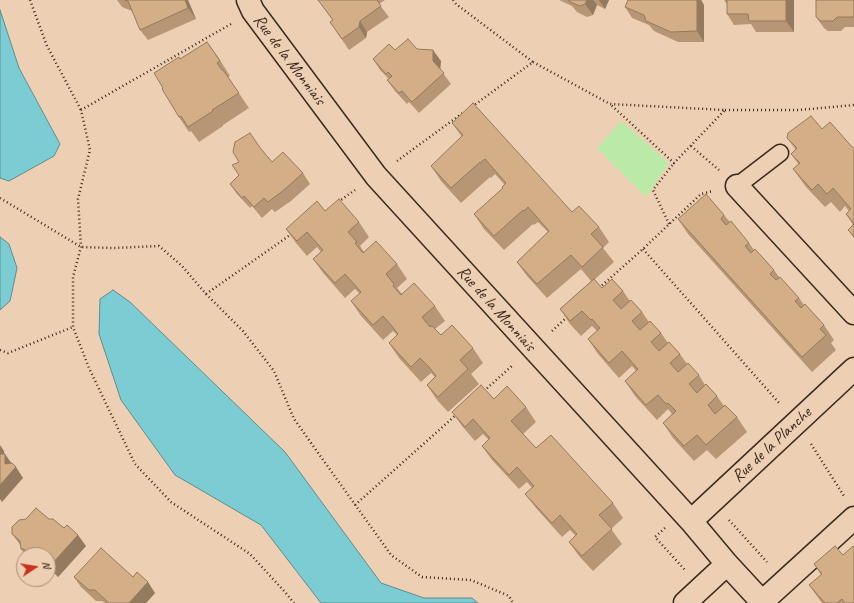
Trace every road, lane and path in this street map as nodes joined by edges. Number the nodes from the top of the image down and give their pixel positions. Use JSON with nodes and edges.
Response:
{"nodes":[{"id":1,"x":30,"y":0,"type":"edge"},
{"id":2,"x":453,"y":0,"type":"edge"},
{"id":3,"x":250,"y":6,"type":"edge"},
{"id":4,"x":533,"y":62,"type":"junction"},
{"id":5,"x":610,"y":104,"type":"junction"},
{"id":6,"x":854,"y":106,"type":"edge"},
{"id":7,"x":81,"y":110,"type":"junction"},
{"id":8,"x":725,"y":110,"type":"junction"},
{"id":9,"x":691,"y":146,"type":"junction"},
{"id":10,"x":780,"y":153,"type":"dead end"},
{"id":11,"x":674,"y":164,"type":"junction"},
{"id":12,"x":376,"y":176,"type":"junction"},
{"id":13,"x":737,"y":186,"type":"junction"},
{"id":14,"x":0,"y":198,"type":"edge"},
{"id":15,"x":337,"y":203,"type":"edge"},
{"id":16,"x":670,"y":224,"type":"junction"},
{"id":17,"x":298,"y":230,"type":"edge"},
{"id":18,"x":81,"y":247,"type":"junction"},
{"id":19,"x":643,"y":249,"type":"junction"},
{"id":20,"x":596,"y":291,"type":"edge"},
{"id":21,"x":206,"y":294,"type":"junction"},
{"id":22,"x":854,"y":313,"type":"edge"},
{"id":23,"x":567,"y":317,"type":"edge"},
{"id":24,"x":73,"y":327,"type":"junction"},
{"id":25,"x":532,"y":348,"type":"junction"},
{"id":26,"x":0,"y":350,"type":"edge"},
{"id":27,"x":854,"y":369,"type":"edge"},
{"id":28,"x":479,"y":395,"type":"edge"},
{"id":29,"x":461,"y":411,"type":"edge"},
{"id":30,"x":797,"y":422,"type":"junction"},
{"id":31,"x":355,"y":505,"type":"junction"},
{"id":32,"x":850,"y":508,"type":"edge"},
{"id":33,"x":686,"y":516,"type":"junction"},
{"id":34,"x":727,"y":564,"type":"junction"},
{"id":35,"x":702,"y":587,"type":"junction"},
{"id":36,"x":763,"y":602,"type":"edge"},
{"id":37,"x":294,"y":603,"type":"edge"},
{"id":38,"x":513,"y":603,"type":"edge"},
{"id":39,"x":685,"y":603,"type":"edge"}],
"edges":[{"from":1,"to":7,"type":"path"},
{"from":2,"to":4,"type":"path"},
{"from":3,"to":7,"type":"path"},
{"from":3,"to":12,"type":"street","name":"Rue de la Monniais"},
{"from":4,"to":5,"type":"path"},
{"from":4,"to":12,"type":"path"},
{"from":5,"to":8,"type":"path"},
{"from":5,"to":11,"type":"path"},
{"from":6,"to":8,"type":"path"},
{"from":7,"to":18,"type":"path"},
{"from":8,"to":9,"type":"path"},
{"from":9,"to":11,"type":"path"},
{"from":9,"to":13,"type":"path"},
{"from":10,"to":13,"type":"lane"},
{"from":11,"to":16,"type":"path"},
{"from":12,"to":15,"type":"path"},
{"from":12,"to":25,"type":"street","name":"Rue de la Monniais"},
{"from":13,"to":16,"type":"path"},
{"from":13,"to":22,"type":"street"},
{"from":14,"to":18,"type":"path"},
{"from":16,"to":19,"type":"path"},
{"from":17,"to":21,"type":"path"},
{"from":18,"to":21,"type":"path"},
{"from":18,"to":24,"type":"path"},
{"from":19,"to":20,"type":"path"},
{"from":19,"to":30,"type":"path"},
{"from":21,"to":31,"type":"path"},
{"from":23,"to":25,"type":"path"},
{"from":24,"to":26,"type":"path"},
{"from":24,"to":37,"type":"path"},
{"from":25,"to":28,"type":"path"},
{"from":25,"to":33,"type":"street","name":"Rue de la Monniais"},
{"from":27,"to":30,"type":"street","name":"Rue de la Planche"},
{"from":29,"to":31,"type":"path"},
{"from":30,"to":32,"type":"path"},
{"from":30,"to":33,"type":"street","name":"Rue de la Planche"},
{"from":31,"to":38,"type":"path"},
{"from":32,"to":36,"type":"street"},
{"from":33,"to":34,"type":"street","name":"Rue de la Monniais"},
{"from":33,"to":35,"type":"path"},
{"from":34,"to":35,"type":"street"},
{"from":34,"to":36,"type":"street","name":"Rue de la Monniais"},
{"from":35,"to":39,"type":"street"}]}
